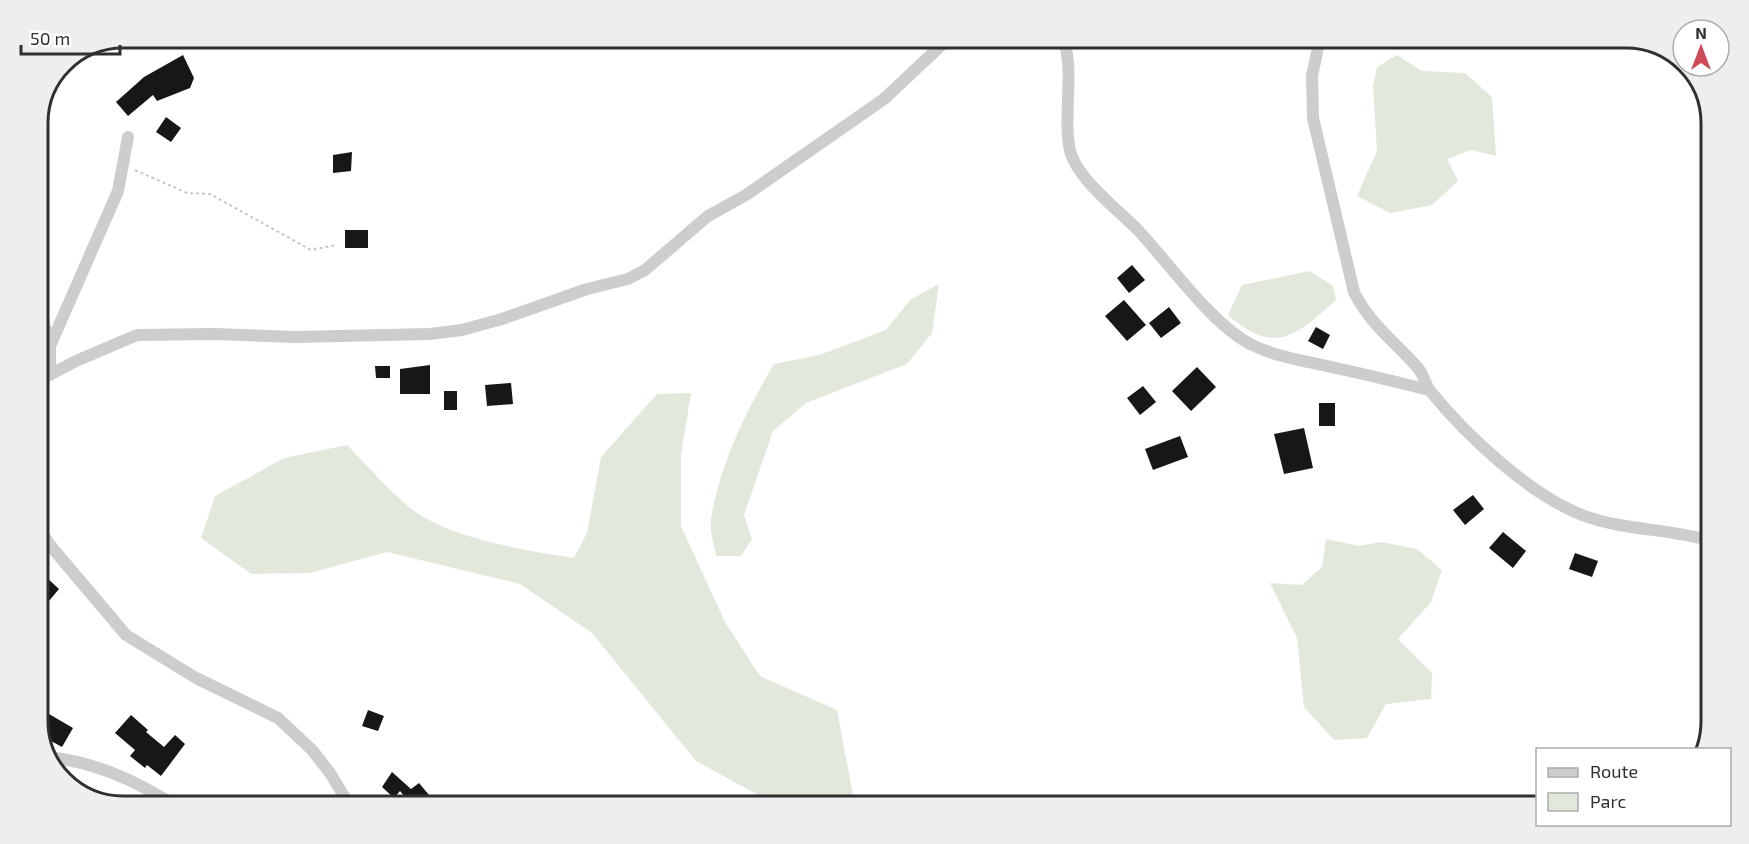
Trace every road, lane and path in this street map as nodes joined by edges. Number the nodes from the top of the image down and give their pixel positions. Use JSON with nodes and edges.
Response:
{"nodes":[{"id":1,"x":938,"y":48,"type":"edge"},
{"id":2,"x":1066,"y":48,"type":"edge"},
{"id":3,"x":1318,"y":48,"type":"edge"},
{"id":4,"x":128,"y":136,"type":"dead end"},
{"id":5,"x":124,"y":166,"type":"junction"},
{"id":6,"x":336,"y":244,"type":"dead end"},
{"id":7,"x":48,"y":339,"type":"edge"},
{"id":8,"x":50,"y":346,"type":"junction"},
{"id":9,"x":50,"y":375,"type":"joint"},
{"id":10,"x":1429,"y":390,"type":"junction"},
{"id":11,"x":1701,"y":539,"type":"edge"},
{"id":12,"x":48,"y":542,"type":"edge"},
{"id":13,"x":58,"y":759,"type":"edge"},
{"id":14,"x":156,"y":796,"type":"edge"},
{"id":15,"x":344,"y":796,"type":"edge"}],
"edges":[{"from":1,"to":9,"type":"street"},
{"from":2,"to":10,"type":"street"},
{"from":3,"to":10,"type":"street"},
{"from":4,"to":5,"type":"street"},
{"from":5,"to":6,"type":"path"},
{"from":5,"to":8,"type":"street"},
{"from":7,"to":8,"type":"street"},
{"from":8,"to":9,"type":"street"},
{"from":10,"to":11,"type":"street"},
{"from":12,"to":15,"type":"street"},
{"from":13,"to":14,"type":"street"}]}
